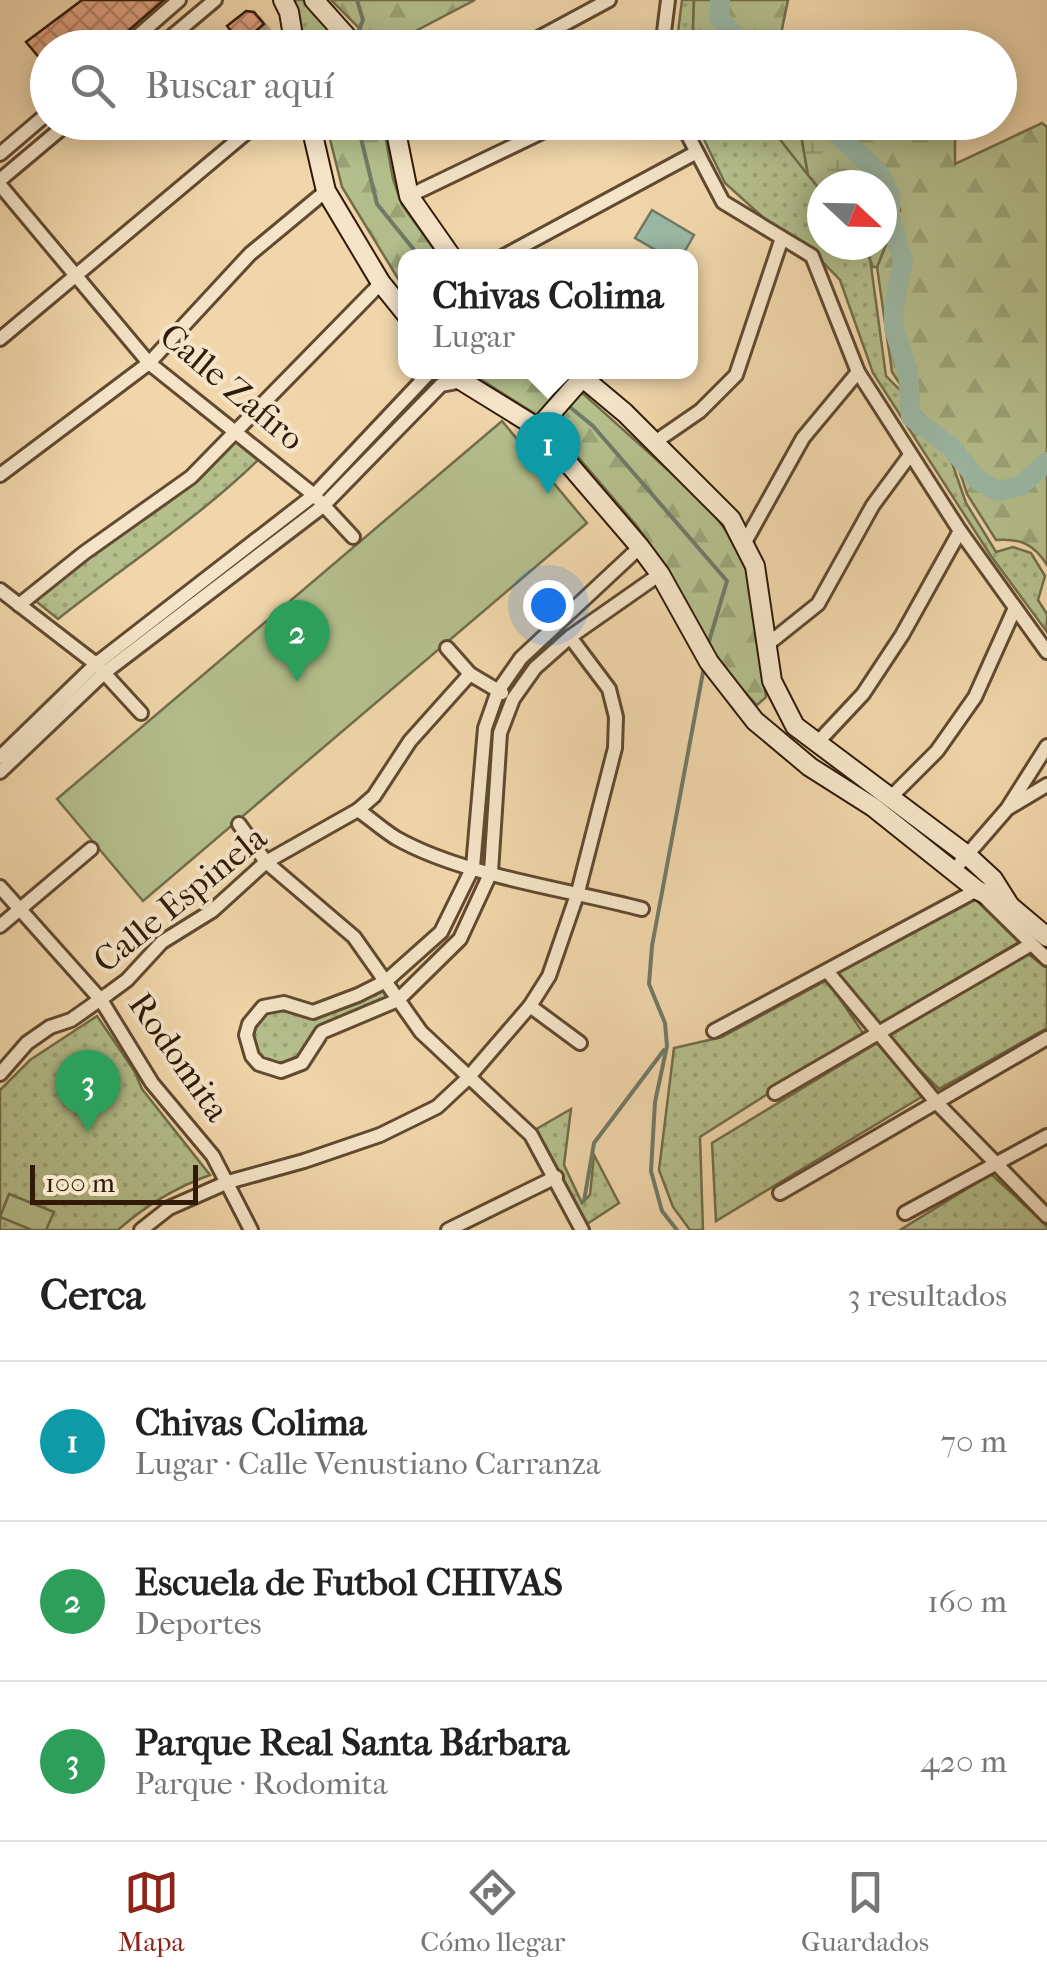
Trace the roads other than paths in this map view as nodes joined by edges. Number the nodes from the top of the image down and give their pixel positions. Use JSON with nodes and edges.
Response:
{"nodes":[{"id":1,"x":180,"y":0,"type":"edge"},
{"id":2,"x":215,"y":0,"type":"edge"},
{"id":3,"x":268,"y":0,"type":"edge"},
{"id":4,"x":314,"y":0,"type":"edge"},
{"id":5,"x":609,"y":0,"type":"edge"},
{"id":6,"x":668,"y":0,"type":"edge"},
{"id":7,"x":286,"y":6,"type":"edge"},
{"id":8,"x":145,"y":30,"type":"edge"},
{"id":9,"x":179,"y":30,"type":"edge"},
{"id":10,"x":341,"y":30,"type":"edge"},
{"id":11,"x":553,"y":30,"type":"edge"},
{"id":12,"x":664,"y":30,"type":"edge"},
{"id":13,"x":30,"y":129,"type":"edge"},
{"id":14,"x":49,"y":140,"type":"edge"},
{"id":15,"x":238,"y":140,"type":"edge"},
{"id":16,"x":314,"y":140,"type":"edge"},
{"id":17,"x":398,"y":140,"type":"edge"},
{"id":18,"x":526,"y":140,"type":"edge"},
{"id":19,"x":689,"y":140,"type":"edge"},
{"id":20,"x":0,"y":154,"type":"edge"},
{"id":21,"x":696,"y":154,"type":"junction"},
{"id":22,"x":0,"y":183,"type":"edge"},
{"id":23,"x":326,"y":191,"type":"junction"},
{"id":24,"x":409,"y":196,"type":"junction"},
{"id":25,"x":782,"y":238,"type":"junction"},
{"id":26,"x":447,"y":249,"type":"edge"},
{"id":27,"x":517,"y":249,"type":"edge"},
{"id":28,"x":76,"y":276,"type":"junction"},
{"id":29,"x":381,"y":282,"type":"junction"},
{"id":30,"x":398,"y":304,"type":"edge"},
{"id":31,"x":0,"y":339,"type":"edge"},
{"id":32,"x":149,"y":362,"type":"junction"},
{"id":33,"x":858,"y":372,"type":"junction"},
{"id":34,"x":424,"y":379,"type":"edge"},
{"id":35,"x":452,"y":379,"type":"edge"},
{"id":36,"x":463,"y":379,"type":"edge"},
{"id":37,"x":576,"y":380,"type":"edge"},
{"id":38,"x":538,"y":428,"type":"junction"},
{"id":39,"x":236,"y":432,"type":"junction"},
{"id":40,"x":655,"y":442,"type":"junction"},
{"id":41,"x":910,"y":455,"type":"junction"},
{"id":42,"x":0,"y":475,"type":"edge"},
{"id":43,"x":319,"y":500,"type":"junction"},
{"id":44,"x":960,"y":531,"type":"junction"},
{"id":45,"x":353,"y":537,"type":"dead end"},
{"id":46,"x":746,"y":542,"type":"junction"},
{"id":47,"x":640,"y":547,"type":"junction"},
{"id":48,"x":660,"y":574,"type":"junction"},
{"id":49,"x":1,"y":592,"type":"edge"},
{"id":50,"x":19,"y":604,"type":"junction"},
{"id":51,"x":1015,"y":608,"type":"junction"},
{"id":52,"x":570,"y":637,"type":"junction"},
{"id":53,"x":768,"y":644,"type":"junction"},
{"id":54,"x":447,"y":648,"type":"dead end"},
{"id":55,"x":1047,"y":652,"type":"edge"},
{"id":56,"x":100,"y":668,"type":"junction"},
{"id":57,"x":470,"y":674,"type":"junction"},
{"id":58,"x":498,"y":691,"type":"junction"},
{"id":59,"x":513,"y":699,"type":"junction"},
{"id":60,"x":781,"y":703,"type":"junction"},
{"id":61,"x":141,"y":713,"type":"dead end"},
{"id":62,"x":754,"y":721,"type":"junction"},
{"id":63,"x":817,"y":743,"type":"junction"},
{"id":64,"x":1047,"y":746,"type":"edge"},
{"id":65,"x":0,"y":757,"type":"edge"},
{"id":66,"x":0,"y":772,"type":"edge"},
{"id":67,"x":1047,"y":785,"type":"edge"},
{"id":68,"x":892,"y":796,"type":"junction"},
{"id":69,"x":1007,"y":809,"type":"junction"},
{"id":70,"x":358,"y":810,"type":"junction"},
{"id":71,"x":239,"y":824,"type":"dead end"},
{"id":72,"x":91,"y":849,"type":"dead end"},
{"id":73,"x":967,"y":854,"type":"junction"},
{"id":74,"x":266,"y":862,"type":"junction"},
{"id":75,"x":473,"y":867,"type":"junction"},
{"id":76,"x":954,"y":870,"type":"junction"},
{"id":77,"x":491,"y":872,"type":"junction"},
{"id":78,"x":0,"y":887,"type":"edge"},
{"id":79,"x":978,"y":890,"type":"junction"},
{"id":80,"x":578,"y":892,"type":"junction"},
{"id":81,"x":1010,"y":906,"type":"junction"},
{"id":82,"x":21,"y":909,"type":"junction"},
{"id":83,"x":642,"y":909,"type":"dead end"},
{"id":84,"x":0,"y":926,"type":"edge"},
{"id":85,"x":1038,"y":941,"type":"edge"},
{"id":86,"x":1047,"y":959,"type":"edge"},
{"id":87,"x":827,"y":970,"type":"junction"},
{"id":88,"x":386,"y":982,"type":"junction"},
{"id":89,"x":102,"y":1000,"type":"junction"},
{"id":90,"x":398,"y":1000,"type":"junction"},
{"id":91,"x":530,"y":1006,"type":"junction"},
{"id":92,"x":714,"y":1031,"type":"dead end"},
{"id":93,"x":877,"y":1034,"type":"junction"},
{"id":94,"x":1047,"y":1038,"type":"edge"},
{"id":95,"x":580,"y":1044,"type":"dead end"},
{"id":96,"x":0,"y":1074,"type":"edge"},
{"id":97,"x":468,"y":1078,"type":"junction"},
{"id":98,"x":776,"y":1093,"type":"dead end"},
{"id":99,"x":936,"y":1102,"type":"junction"},
{"id":100,"x":1047,"y":1136,"type":"edge"},
{"id":101,"x":995,"y":1164,"type":"junction"},
{"id":102,"x":556,"y":1177,"type":"junction"},
{"id":103,"x":228,"y":1182,"type":"junction"},
{"id":104,"x":780,"y":1193,"type":"dead end"},
{"id":105,"x":905,"y":1213,"type":"dead end"},
{"id":106,"x":1047,"y":1216,"type":"edge"},
{"id":107,"x":578,"y":1228,"type":"edge"},
{"id":108,"x":145,"y":1229,"type":"edge"},
{"id":109,"x":251,"y":1230,"type":"edge"},
{"id":110,"x":448,"y":1230,"type":"edge"}],
"edges":[{"from":1,"to":8,"type":"street"},
{"from":2,"to":9,"type":"street"},
{"from":3,"to":7,"type":"street"},
{"from":4,"to":10,"type":"street"},
{"from":5,"to":11,"type":"street"},
{"from":6,"to":12,"type":"street"},
{"from":13,"to":20,"type":"street"},
{"from":14,"to":22,"type":"street"},
{"from":15,"to":28,"type":"street"},
{"from":16,"to":23,"type":"street"},
{"from":17,"to":24,"type":"street"},
{"from":18,"to":24,"type":"street"},
{"from":19,"to":21,"type":"street"},
{"from":21,"to":25,"type":"street"},
{"from":21,"to":27,"type":"street"},
{"from":22,"to":28,"type":"street","name":"Calle Zafiro"},
{"from":23,"to":29,"type":"street"},
{"from":23,"to":32,"type":"street"},
{"from":24,"to":26,"type":"street"},
{"from":25,"to":33,"type":"street"},
{"from":25,"to":40,"type":"street"},
{"from":28,"to":31,"type":"street"},
{"from":28,"to":32,"type":"street","name":"Calle Zafiro"},
{"from":29,"to":30,"type":"street"},
{"from":29,"to":39,"type":"street"},
{"from":32,"to":39,"type":"street","name":"Calle Zafiro"},
{"from":32,"to":42,"type":"street"},
{"from":33,"to":41,"type":"street"},
{"from":33,"to":46,"type":"street"},
{"from":34,"to":43,"type":"street"},
{"from":35,"to":43,"type":"street"},
{"from":36,"to":38,"type":"street"},
{"from":37,"to":38,"type":"street"},
{"from":37,"to":40,"type":"street"},
{"from":38,"to":47,"type":"street"},
{"from":39,"to":43,"type":"street","name":"Calle Zafiro"},
{"from":39,"to":50,"type":"street"},
{"from":40,"to":46,"type":"street"},
{"from":41,"to":44,"type":"street"},
{"from":41,"to":53,"type":"street"},
{"from":43,"to":45,"type":"street","name":"Calle Zafiro"},
{"from":43,"to":56,"type":"street"},
{"from":44,"to":51,"type":"street"},
{"from":44,"to":63,"type":"street"},
{"from":46,"to":53,"type":"street"},
{"from":47,"to":48,"type":"street"},
{"from":47,"to":58,"type":"street"},
{"from":48,"to":52,"type":"street"},
{"from":48,"to":62,"type":"street"},
{"from":49,"to":50,"type":"street"},
{"from":50,"to":56,"type":"street"},
{"from":51,"to":55,"type":"street"},
{"from":51,"to":68,"type":"street"},
{"from":52,"to":59,"type":"street"},
{"from":52,"to":80,"type":"street"},
{"from":53,"to":60,"type":"street"},
{"from":54,"to":57,"type":"street"},
{"from":56,"to":61,"type":"street"},
{"from":56,"to":65,"type":"street"},
{"from":56,"to":66,"type":"street"},
{"from":57,"to":58,"type":"street"},
{"from":57,"to":70,"type":"street","name":"Calle Espinela"},
{"from":58,"to":59,"type":"street"},
{"from":58,"to":75,"type":"street"},
{"from":59,"to":77,"type":"street"},
{"from":60,"to":62,"type":"street"},
{"from":60,"to":63,"type":"street"},
{"from":62,"to":76,"type":"street"},
{"from":63,"to":68,"type":"street"},
{"from":64,"to":69,"type":"street"},
{"from":67,"to":69,"type":"street"},
{"from":68,"to":73,"type":"street"},
{"from":69,"to":73,"type":"street"},
{"from":70,"to":74,"type":"street","name":"Calle Espinela"},
{"from":70,"to":75,"type":"street"},
{"from":71,"to":74,"type":"street"},
{"from":72,"to":82,"type":"street"},
{"from":73,"to":76,"type":"street"},
{"from":73,"to":81,"type":"street"},
{"from":74,"to":88,"type":"street"},
{"from":74,"to":89,"type":"street","name":"Calle Espinela"},
{"from":75,"to":77,"type":"street"},
{"from":75,"to":88,"type":"street"},
{"from":76,"to":79,"type":"street"},
{"from":77,"to":80,"type":"street"},
{"from":77,"to":90,"type":"street"},
{"from":78,"to":82,"type":"street","name":"Rodomita"},
{"from":79,"to":81,"type":"street"},
{"from":79,"to":85,"type":"street"},
{"from":79,"to":87,"type":"street"},
{"from":80,"to":83,"type":"street"},
{"from":80,"to":91,"type":"street"},
{"from":81,"to":85,"type":"street"},
{"from":82,"to":84,"type":"street"},
{"from":82,"to":89,"type":"street","name":"Rodomita"},
{"from":85,"to":86,"type":"street"},
{"from":85,"to":93,"type":"street"},
{"from":87,"to":92,"type":"street"},
{"from":87,"to":93,"type":"street"},
{"from":88,"to":90,"type":"street"},
{"from":88,"to":90,"type":"street"},
{"from":89,"to":96,"type":"street","name":"Calle Espinela"},
{"from":89,"to":103,"type":"street","name":"Rodomita"},
{"from":90,"to":97,"type":"street"},
{"from":91,"to":95,"type":"street"},
{"from":91,"to":97,"type":"street"},
{"from":93,"to":98,"type":"street"},
{"from":93,"to":99,"type":"street"},
{"from":94,"to":99,"type":"street"},
{"from":97,"to":102,"type":"street"},
{"from":97,"to":103,"type":"street"},
{"from":99,"to":101,"type":"street"},
{"from":99,"to":104,"type":"street"},
{"from":100,"to":101,"type":"street"},
{"from":101,"to":105,"type":"street"},
{"from":101,"to":106,"type":"street"},
{"from":102,"to":107,"type":"street"},
{"from":102,"to":110,"type":"street"},
{"from":103,"to":108,"type":"street"},
{"from":103,"to":109,"type":"street","name":"Rodomita"}]}
